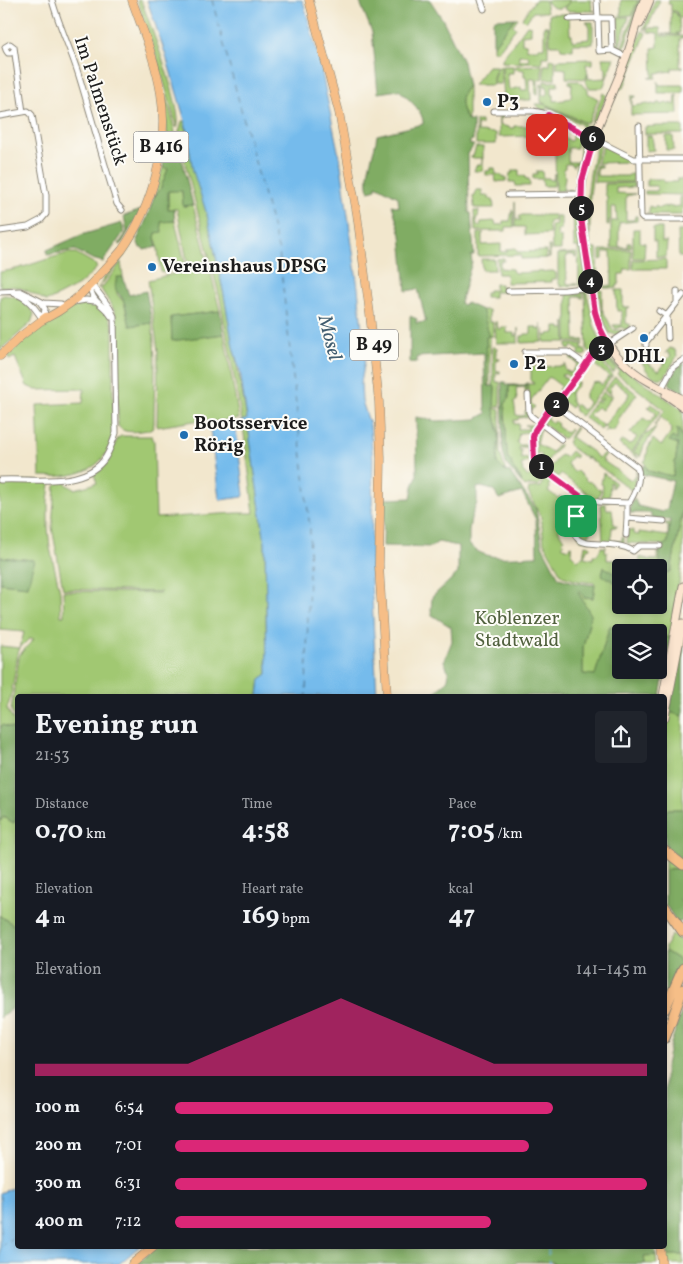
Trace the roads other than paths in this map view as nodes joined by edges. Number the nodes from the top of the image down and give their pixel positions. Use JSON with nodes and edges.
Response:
{"nodes":[{"id":1,"x":52,"y":0,"type":"edge"},
{"id":2,"x":132,"y":0,"type":"edge"},
{"id":3,"x":309,"y":0,"type":"edge"},
{"id":4,"x":481,"y":0,"type":"edge"},
{"id":5,"x":598,"y":0,"type":"edge"},
{"id":6,"x":647,"y":0,"type":"edge"},
{"id":7,"x":484,"y":10,"type":"dead end"},
{"id":8,"x":570,"y":18,"type":"dead end"},
{"id":9,"x":598,"y":18,"type":"junction"},
{"id":10,"x":629,"y":49,"type":"junction"},
{"id":11,"x":14,"y":50,"type":"dead end"},
{"id":12,"x":612,"y":50,"type":"junction"},
{"id":13,"x":626,"y":57,"type":"junction"},
{"id":14,"x":494,"y":111,"type":"dead end"},
{"id":15,"x":23,"y":112,"type":"junction"},
{"id":16,"x":548,"y":115,"type":"junction"},
{"id":17,"x":0,"y":116,"type":"edge"},
{"id":18,"x":638,"y":126,"type":"dead end"},
{"id":19,"x":594,"y":139,"type":"junction"},
{"id":20,"x":539,"y":143,"type":"dead end"},
{"id":21,"x":683,"y":159,"type":"edge"},
{"id":22,"x":640,"y":160,"type":"junction"},
{"id":23,"x":581,"y":194,"type":"junction"},
{"id":24,"x":508,"y":195,"type":"dead end"},
{"id":25,"x":122,"y":210,"type":"dead end"},
{"id":26,"x":683,"y":219,"type":"edge"},
{"id":27,"x":0,"y":231,"type":"edge"},
{"id":28,"x":92,"y":284,"type":"junction"},
{"id":29,"x":591,"y":287,"type":"junction"},
{"id":30,"x":508,"y":291,"type":"dead end"},
{"id":31,"x":679,"y":291,"type":"edge"},
{"id":32,"x":3,"y":292,"type":"edge"},
{"id":33,"x":681,"y":299,"type":"edge"},
{"id":34,"x":96,"y":301,"type":"junction"},
{"id":35,"x":40,"y":302,"type":"junction"},
{"id":36,"x":66,"y":304,"type":"junction"},
{"id":37,"x":662,"y":313,"type":"junction"},
{"id":38,"x":43,"y":320,"type":"junction"},
{"id":39,"x":115,"y":326,"type":"junction"},
{"id":40,"x":633,"y":328,"type":"dead end"},
{"id":41,"x":608,"y":344,"type":"junction"},
{"id":42,"x":525,"y":352,"type":"dead end"},
{"id":43,"x":0,"y":356,"type":"edge"},
{"id":44,"x":683,"y":360,"type":"edge"},
{"id":45,"x":585,"y":364,"type":"junction"},
{"id":46,"x":662,"y":388,"type":"junction"},
{"id":47,"x":670,"y":393,"type":"junction"},
{"id":48,"x":528,"y":395,"type":"dead end"},
{"id":49,"x":683,"y":399,"type":"edge"},
{"id":50,"x":683,"y":404,"type":"edge"},
{"id":51,"x":555,"y":405,"type":"junction"},
{"id":52,"x":683,"y":408,"type":"edge"},
{"id":53,"x":538,"y":423,"type":"junction"},
{"id":54,"x":561,"y":439,"type":"dead end"},
{"id":55,"x":0,"y":480,"type":"edge"},
{"id":56,"x":584,"y":499,"type":"junction"},
{"id":57,"x":627,"y":504,"type":"junction"},
{"id":58,"x":626,"y":518,"type":"junction"},
{"id":59,"x":664,"y":521,"type":"dead end"},
{"id":60,"x":626,"y":536,"type":"dead end"},
{"id":61,"x":660,"y":546,"type":"dead end"},
{"id":62,"x":683,"y":586,"type":"edge"},
{"id":63,"x":683,"y":623,"type":"edge"},
{"id":64,"x":387,"y":694,"type":"edge"},
{"id":65,"x":662,"y":694,"type":"edge"},
{"id":66,"x":667,"y":706,"type":"edge"},
{"id":67,"x":667,"y":853,"type":"edge"},
{"id":68,"x":683,"y":865,"type":"edge"},
{"id":69,"x":667,"y":911,"type":"edge"},
{"id":70,"x":667,"y":919,"type":"edge"},
{"id":71,"x":683,"y":932,"type":"edge"},
{"id":72,"x":683,"y":939,"type":"edge"},
{"id":73,"x":683,"y":968,"type":"edge"},
{"id":74,"x":683,"y":989,"type":"edge"},
{"id":75,"x":667,"y":1005,"type":"edge"},
{"id":76,"x":667,"y":1033,"type":"edge"},
{"id":77,"x":150,"y":1249,"type":"edge"},
{"id":78,"x":660,"y":1249,"type":"edge"},
{"id":79,"x":132,"y":1264,"type":"edge"},
{"id":80,"x":662,"y":1264,"type":"edge"}],
"edges":[{"from":1,"to":25,"type":"street","name":"Im Palmenstück"},
{"from":2,"to":28,"type":"main road","number":"B 416"},
{"from":3,"to":64,"type":"main road","number":"B 49"},
{"from":4,"to":7,"type":"street"},
{"from":5,"to":9,"type":"street"},
{"from":6,"to":10,"type":"street"},
{"from":6,"to":10,"type":"street"},
{"from":8,"to":9,"type":"street"},
{"from":9,"to":12,"type":"street"},
{"from":9,"to":12,"type":"street"},
{"from":10,"to":13,"type":"street"},
{"from":11,"to":15,"type":"street"},
{"from":12,"to":13,"type":"street"},
{"from":13,"to":19,"type":"street"},
{"from":14,"to":16,"type":"street"},
{"from":15,"to":17,"type":"street"},
{"from":15,"to":27,"type":"street"},
{"from":16,"to":19,"type":"street"},
{"from":16,"to":20,"type":"street"},
{"from":18,"to":22,"type":"street"},
{"from":19,"to":22,"type":"street"},
{"from":19,"to":23,"type":"street"},
{"from":21,"to":22,"type":"street"},
{"from":22,"to":26,"type":"street"},
{"from":23,"to":24,"type":"street"},
{"from":23,"to":29,"type":"street"},
{"from":28,"to":34,"type":"street"},
{"from":28,"to":36,"type":"main road","number":"B 416"},
{"from":28,"to":39,"type":"street"},
{"from":29,"to":30,"type":"street"},
{"from":29,"to":41,"type":"street"},
{"from":31,"to":33,"type":"street"},
{"from":32,"to":35,"type":"street"},
{"from":32,"to":38,"type":"street"},
{"from":33,"to":37,"type":"street"},
{"from":34,"to":36,"type":"street"},
{"from":34,"to":39,"type":"street"},
{"from":35,"to":36,"type":"street"},
{"from":35,"to":38,"type":"street"},
{"from":36,"to":38,"type":"main road","number":"B 416"},
{"from":37,"to":37,"type":"street"},
{"from":38,"to":43,"type":"main road","number":"B 416"},
{"from":39,"to":55,"type":"street"},
{"from":40,"to":41,"type":"street"},
{"from":41,"to":45,"type":"street"},
{"from":41,"to":46,"type":"street"},
{"from":42,"to":45,"type":"street"},
{"from":44,"to":46,"type":"street"},
{"from":45,"to":51,"type":"street"},
{"from":46,"to":47,"type":"street"},
{"from":46,"to":52,"type":"street"},
{"from":47,"to":49,"type":"street"},
{"from":47,"to":50,"type":"street"},
{"from":48,"to":53,"type":"street"},
{"from":51,"to":53,"type":"street"},
{"from":51,"to":57,"type":"street"},
{"from":53,"to":54,"type":"street"},
{"from":53,"to":56,"type":"street"},
{"from":56,"to":57,"type":"street"},
{"from":56,"to":61,"type":"street"},
{"from":57,"to":58,"type":"street"},
{"from":58,"to":59,"type":"street"},
{"from":58,"to":60,"type":"street"},
{"from":62,"to":65,"type":"street"},
{"from":63,"to":66,"type":"street"},
{"from":67,"to":68,"type":"highway"},
{"from":69,"to":71,"type":"highway"},
{"from":70,"to":72,"type":"highway"},
{"from":73,"to":75,"type":"highway"},
{"from":74,"to":76,"type":"highway"},
{"from":77,"to":79,"type":"main road"},
{"from":78,"to":80,"type":"main road"}]}
